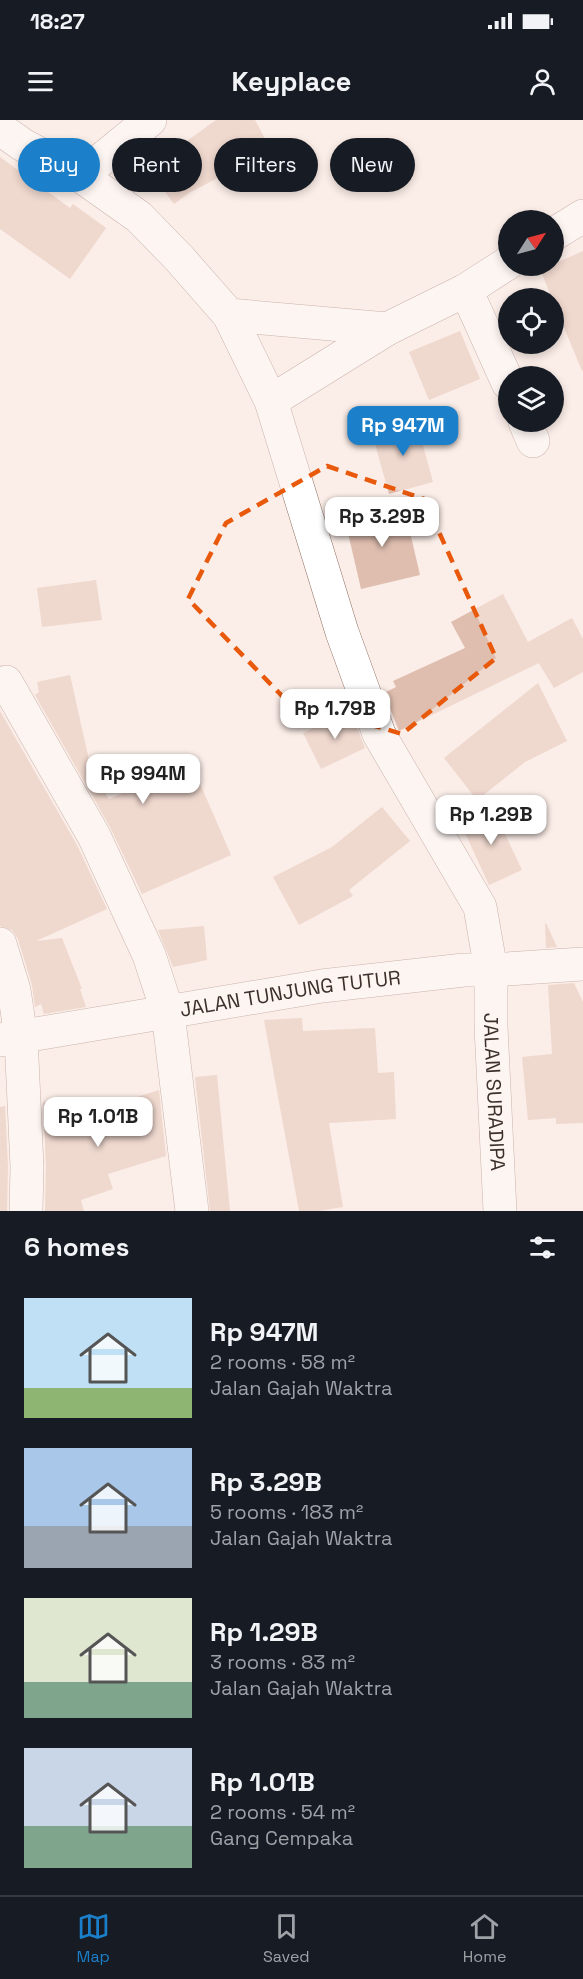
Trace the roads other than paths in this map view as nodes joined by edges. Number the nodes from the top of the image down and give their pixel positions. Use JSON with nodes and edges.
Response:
{"nodes":[{"id":1,"x":150,"y":120,"type":"edge"},
{"id":2,"x":0,"y":129,"type":"edge"},
{"id":3,"x":18,"y":142,"type":"edge"},
{"id":4,"x":100,"y":161,"type":"edge"},
{"id":5,"x":100,"y":189,"type":"edge"},
{"id":6,"x":583,"y":216,"type":"edge"},
{"id":7,"x":564,"y":228,"type":"edge"},
{"id":8,"x":498,"y":269,"type":"edge"},
{"id":9,"x":466,"y":290,"type":"junction"},
{"id":10,"x":228,"y":315,"type":"junction"},
{"id":11,"x":387,"y":329,"type":"junction"},
{"id":12,"x":500,"y":366,"type":"edge"},
{"id":13,"x":271,"y":401,"type":"junction"},
{"id":14,"x":6,"y":682,"type":"dead end"},
{"id":15,"x":0,"y":944,"type":"edge"},
{"id":16,"x":583,"y":964,"type":"edge"},
{"id":17,"x":490,"y":970,"type":"junction"},
{"id":18,"x":168,"y":1013,"type":"junction"},
{"id":19,"x":10,"y":1039,"type":"edge"},
{"id":20,"x":26,"y":1211,"type":"edge"},
{"id":21,"x":192,"y":1211,"type":"edge"},
{"id":22,"x":500,"y":1211,"type":"edge"}],
"edges":[{"from":1,"to":4,"type":"street"},
{"from":2,"to":3,"type":"street","name":"JALAN SURADIPA"},
{"from":5,"to":10,"type":"street","name":"JALAN SURADIPA"},
{"from":6,"to":7,"type":"street"},
{"from":8,"to":9,"type":"street"},
{"from":9,"to":11,"type":"street"},
{"from":9,"to":12,"type":"street"},
{"from":10,"to":11,"type":"street"},
{"from":10,"to":13,"type":"street","name":"JALAN SURADIPA"},
{"from":11,"to":13,"type":"street"},
{"from":13,"to":17,"type":"street","name":"JALAN SURADIPA"},
{"from":14,"to":18,"type":"street"},
{"from":15,"to":19,"type":"street"},
{"from":16,"to":17,"type":"street","name":"JALAN TUNJUNG TUTUR"},
{"from":17,"to":18,"type":"street","name":"JALAN TUNJUNG TUTUR"},
{"from":17,"to":22,"type":"street","name":"JALAN SURADIPA"},
{"from":18,"to":19,"type":"street","name":"JALAN TUNJUNG TUTUR"},
{"from":18,"to":21,"type":"street"},
{"from":19,"to":20,"type":"street"}]}
